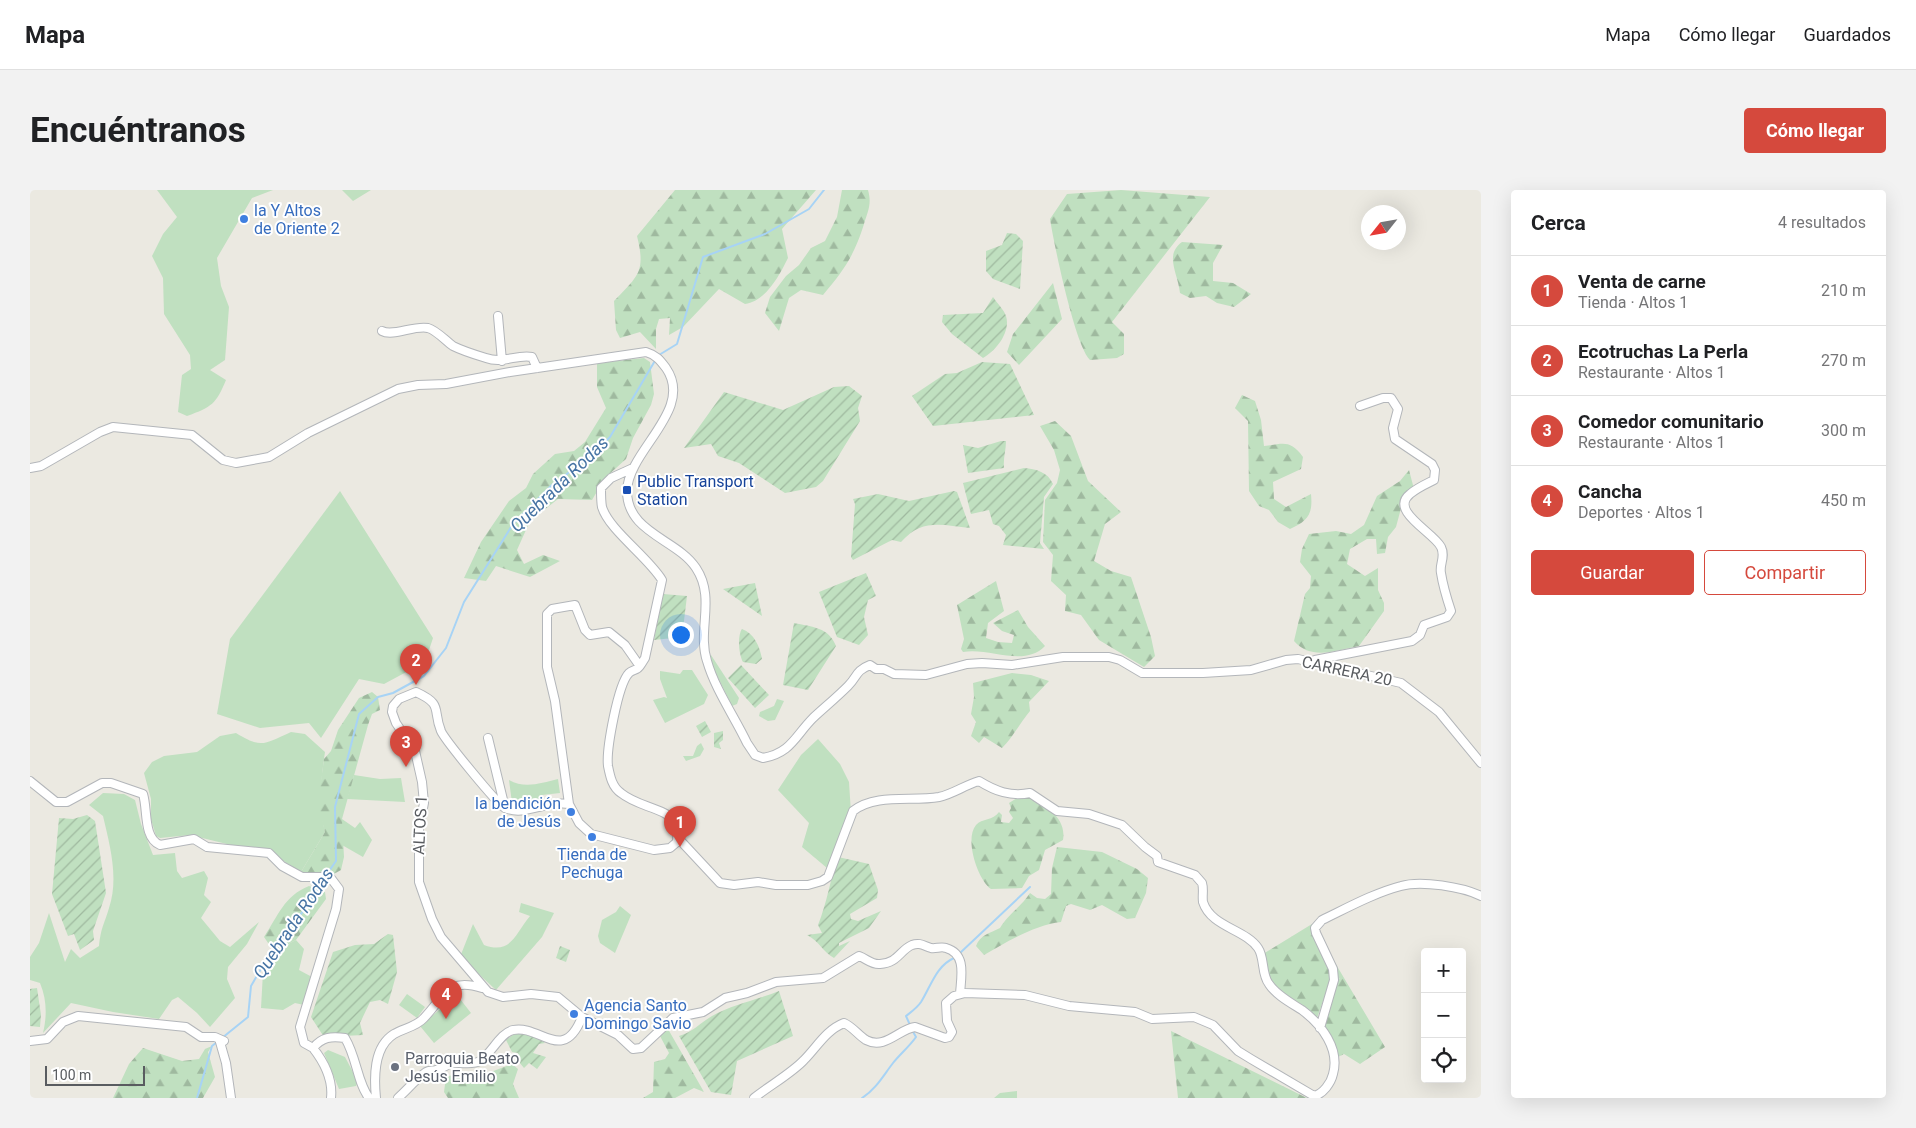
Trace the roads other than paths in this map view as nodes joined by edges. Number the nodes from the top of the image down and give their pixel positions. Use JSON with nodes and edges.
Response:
{"nodes":[{"id":1,"x":498,"y":316,"type":"dead end"},
{"id":2,"x":382,"y":331,"type":"dead end"},
{"id":3,"x":502,"y":361,"type":"junction"},
{"id":4,"x":537,"y":368,"type":"junction"},
{"id":5,"x":1360,"y":406,"type":"dead end"},
{"id":6,"x":30,"y":468,"type":"edge"},
{"id":7,"x":633,"y":468,"type":"junction"},
{"id":8,"x":1311,"y":660,"type":"junction"},
{"id":9,"x":639,"y":665,"type":"junction"},
{"id":10,"x":488,"y":738,"type":"dead end"},
{"id":11,"x":1481,"y":764,"type":"edge"},
{"id":12,"x":30,"y":781,"type":"edge"},
{"id":13,"x":568,"y":804,"type":"junction"},
{"id":14,"x":505,"y":808,"type":"junction"},
{"id":15,"x":678,"y":838,"type":"junction"},
{"id":16,"x":1481,"y":896,"type":"edge"},
{"id":17,"x":484,"y":988,"type":"junction"},
{"id":18,"x":960,"y":994,"type":"junction"},
{"id":19,"x":582,"y":1017,"type":"junction"},
{"id":20,"x":1320,"y":1028,"type":"junction"},
{"id":21,"x":30,"y":1041,"type":"edge"},
{"id":22,"x":313,"y":1048,"type":"junction"},
{"id":23,"x":231,"y":1098,"type":"edge"},
{"id":24,"x":331,"y":1098,"type":"edge"},
{"id":25,"x":369,"y":1098,"type":"edge"},
{"id":26,"x":376,"y":1098,"type":"edge"},
{"id":27,"x":398,"y":1098,"type":"edge"},
{"id":28,"x":754,"y":1098,"type":"edge"}],
"edges":[{"from":1,"to":3,"type":"street"},
{"from":2,"to":3,"type":"street"},
{"from":3,"to":4,"type":"street"},
{"from":4,"to":6,"type":"street"},
{"from":4,"to":7,"type":"street"},
{"from":5,"to":8,"type":"street"},
{"from":7,"to":8,"type":"street","name":"CARRERA 20"},
{"from":7,"to":9,"type":"street"},
{"from":8,"to":11,"type":"street","name":"CARRERA 20"},
{"from":9,"to":13,"type":"street"},
{"from":9,"to":15,"type":"street"},
{"from":10,"to":14,"type":"street"},
{"from":12,"to":22,"type":"street"},
{"from":13,"to":14,"type":"street"},
{"from":13,"to":15,"type":"street"},
{"from":14,"to":17,"type":"street","name":"ALTOS 1"},
{"from":15,"to":20,"type":"street"},
{"from":16,"to":20,"type":"street"},
{"from":17,"to":19,"type":"street","name":"ALTOS 1"},
{"from":17,"to":26,"type":"street"},
{"from":18,"to":19,"type":"street","name":"ALTOS 1"},
{"from":18,"to":20,"type":"street"},
{"from":18,"to":28,"type":"street"},
{"from":19,"to":27,"type":"street"},
{"from":21,"to":23,"type":"street"},
{"from":22,"to":24,"type":"street"},
{"from":22,"to":25,"type":"street"}]}
